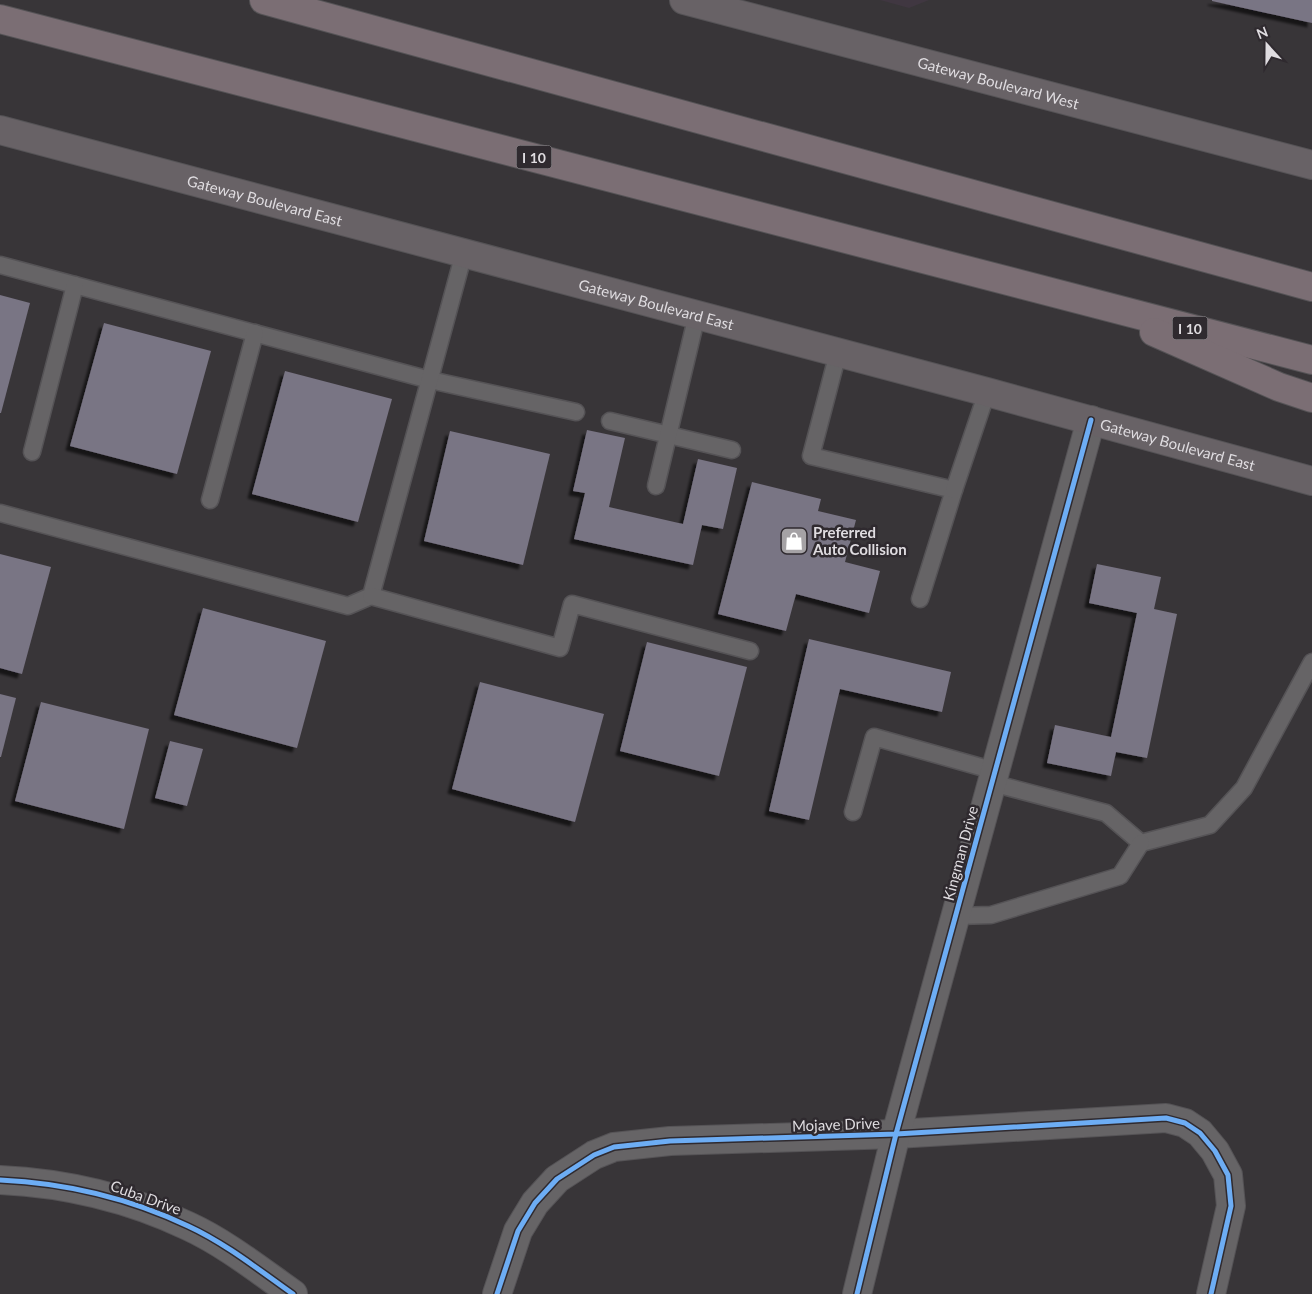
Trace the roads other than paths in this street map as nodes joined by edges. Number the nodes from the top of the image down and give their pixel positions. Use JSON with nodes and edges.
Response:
{"nodes":[{"id":1,"x":264,"y":0,"type":"edge"},
{"id":2,"x":684,"y":0,"type":"edge"},
{"id":3,"x":0,"y":19,"type":"edge"},
{"id":4,"x":0,"y":130,"type":"edge"},
{"id":5,"x":1312,"y":166,"type":"edge"},
{"id":6,"x":464,"y":253,"type":"junction"},
{"id":7,"x":0,"y":265,"type":"edge"},
{"id":8,"x":75,"y":285,"type":"junction"},
{"id":9,"x":1312,"y":287,"type":"edge"},
{"id":10,"x":1068,"y":295,"type":"junction"},
{"id":11,"x":696,"y":314,"type":"junction"},
{"id":12,"x":255,"y":333,"type":"junction"},
{"id":13,"x":838,"y":353,"type":"junction"},
{"id":14,"x":1312,"y":360,"type":"edge"},
{"id":15,"x":430,"y":380,"type":"junction"},
{"id":16,"x":987,"y":392,"type":"junction"},
{"id":17,"x":1312,"y":398,"type":"edge"},
{"id":18,"x":576,"y":412,"type":"dead end"},
{"id":19,"x":1091,"y":420,"type":"junction"},
{"id":20,"x":610,"y":421,"type":"dead end"},
{"id":21,"x":668,"y":435,"type":"junction"},
{"id":22,"x":732,"y":450,"type":"dead end"},
{"id":23,"x":32,"y":452,"type":"dead end"},
{"id":24,"x":1312,"y":481,"type":"edge"},
{"id":25,"x":656,"y":486,"type":"dead end"},
{"id":26,"x":954,"y":490,"type":"junction"},
{"id":27,"x":210,"y":500,"type":"dead end"},
{"id":28,"x":0,"y":513,"type":"edge"},
{"id":29,"x":371,"y":596,"type":"junction"},
{"id":30,"x":920,"y":599,"type":"dead end"},
{"id":31,"x":750,"y":651,"type":"dead end"},
{"id":32,"x":1312,"y":662,"type":"edge"},
{"id":33,"x":994,"y":777,"type":"junction"},
{"id":34,"x":853,"y":812,"type":"dead end"},
{"id":35,"x":1141,"y":843,"type":"junction"},
{"id":36,"x":956,"y":916,"type":"junction"},
{"id":37,"x":896,"y":1134,"type":"junction"},
{"id":38,"x":0,"y":1180,"type":"edge"},
{"id":39,"x":293,"y":1294,"type":"edge"},
{"id":40,"x":497,"y":1294,"type":"edge"},
{"id":41,"x":857,"y":1294,"type":"edge"},
{"id":42,"x":1211,"y":1294,"type":"edge"}],
"edges":[{"from":1,"to":9,"type":"highway"},
{"from":2,"to":5,"type":"main road","name":"Gateway Boulevard West"},
{"from":3,"to":10,"type":"highway","number":"I 10"},
{"from":4,"to":6,"type":"main road","name":"Gateway Boulevard East"},
{"from":6,"to":11,"type":"main road","name":"Gateway Boulevard East"},
{"from":6,"to":15,"type":"lane"},
{"from":7,"to":8,"type":"lane"},
{"from":8,"to":12,"type":"lane"},
{"from":8,"to":23,"type":"lane"},
{"from":10,"to":14,"type":"highway","number":"I 10"},
{"from":10,"to":17,"type":"highway"},
{"from":11,"to":13,"type":"main road","name":"Gateway Boulevard East"},
{"from":11,"to":21,"type":"lane"},
{"from":12,"to":15,"type":"lane"},
{"from":12,"to":27,"type":"lane"},
{"from":13,"to":16,"type":"main road","name":"Gateway Boulevard East"},
{"from":13,"to":26,"type":"lane"},
{"from":15,"to":18,"type":"lane"},
{"from":15,"to":29,"type":"lane"},
{"from":16,"to":19,"type":"main road","name":"Gateway Boulevard East"},
{"from":16,"to":26,"type":"lane"},
{"from":19,"to":24,"type":"main road","name":"Gateway Boulevard East"},
{"from":19,"to":33,"type":"street","name":"Kingman Drive"},
{"from":20,"to":21,"type":"lane"},
{"from":21,"to":22,"type":"lane"},
{"from":21,"to":25,"type":"lane"},
{"from":26,"to":30,"type":"lane"},
{"from":28,"to":29,"type":"lane"},
{"from":29,"to":31,"type":"lane"},
{"from":32,"to":35,"type":"lane"},
{"from":33,"to":34,"type":"lane"},
{"from":33,"to":35,"type":"lane"},
{"from":33,"to":36,"type":"street","name":"Kingman Drive"},
{"from":35,"to":36,"type":"lane"},
{"from":36,"to":37,"type":"street","name":"Kingman Drive"},
{"from":37,"to":40,"type":"street","name":"Mojave Drive"},
{"from":37,"to":41,"type":"street","name":"Kingman Drive"},
{"from":37,"to":42,"type":"street","name":"Mojave Drive"},
{"from":38,"to":39,"type":"street","name":"Cuba Drive"}]}
